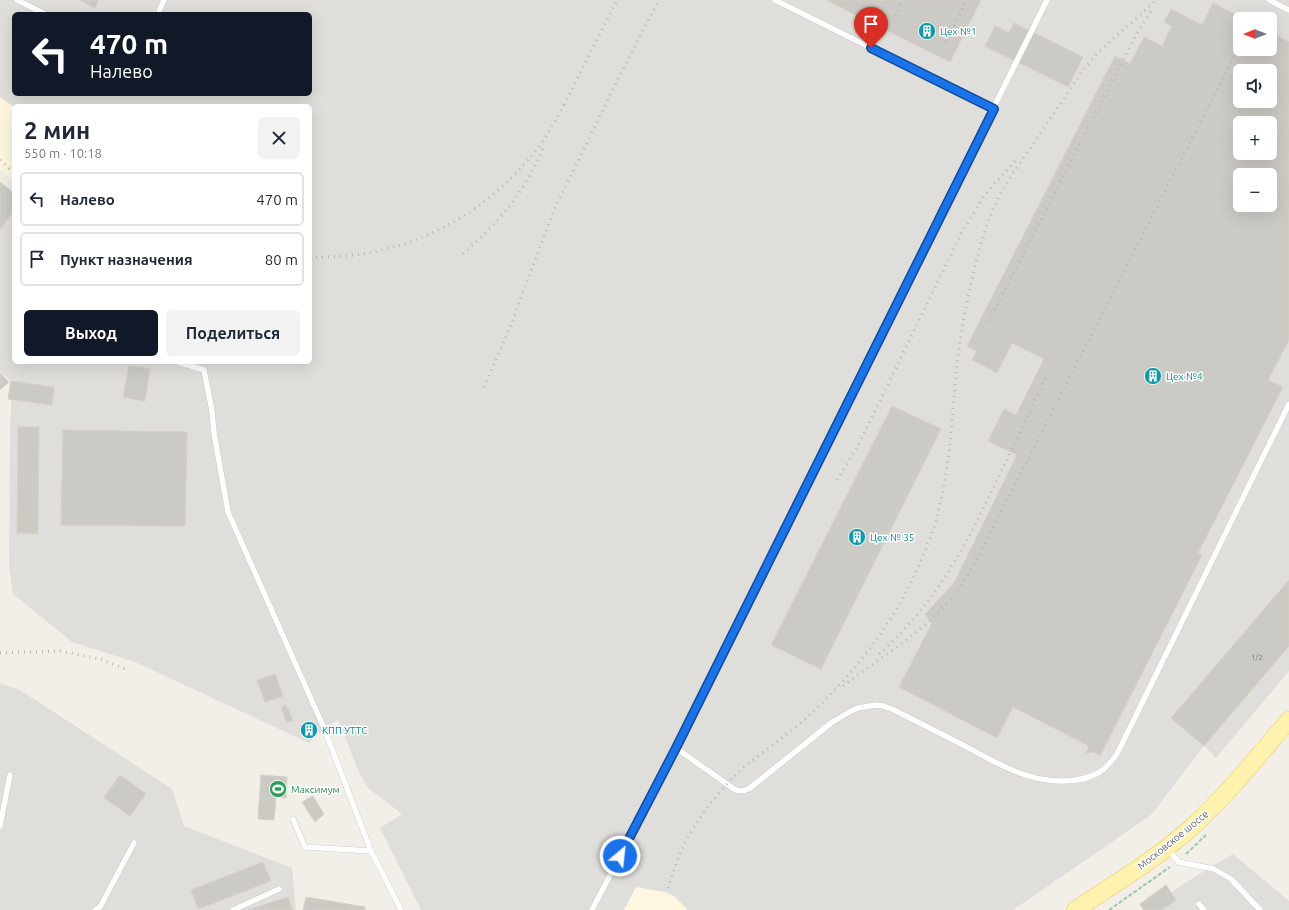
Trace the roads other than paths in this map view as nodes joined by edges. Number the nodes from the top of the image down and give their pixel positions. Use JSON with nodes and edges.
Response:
{"nodes":[{"id":1,"x":17,"y":0,"type":"edge"},
{"id":2,"x":164,"y":0,"type":"edge"},
{"id":3,"x":775,"y":0,"type":"edge"},
{"id":4,"x":1047,"y":0,"type":"edge"},
{"id":5,"x":1269,"y":0,"type":"edge"},
{"id":6,"x":1289,"y":10,"type":"edge"},
{"id":7,"x":41,"y":12,"type":"edge"},
{"id":8,"x":159,"y":12,"type":"edge"},
{"id":9,"x":994,"y":109,"type":"junction"},
{"id":10,"x":184,"y":364,"type":"edge"},
{"id":11,"x":1289,"y":404,"type":"edge"},
{"id":12,"x":1289,"y":720,"type":"edge"},
{"id":13,"x":676,"y":748,"type":"junction"},
{"id":14,"x":10,"y":775,"type":"dead end"},
{"id":15,"x":293,"y":819,"type":"dead end"},
{"id":16,"x":0,"y":826,"type":"edge"},
{"id":17,"x":134,"y":843,"type":"dead end"},
{"id":18,"x":1166,"y":848,"type":"junction"},
{"id":19,"x":370,"y":851,"type":"junction"},
{"id":20,"x":279,"y":889,"type":"dead end"},
{"id":21,"x":1199,"y":904,"type":"dead end"},
{"id":22,"x":95,"y":910,"type":"edge"},
{"id":23,"x":232,"y":910,"type":"edge"},
{"id":24,"x":401,"y":910,"type":"edge"},
{"id":25,"x":592,"y":910,"type":"edge"},
{"id":26,"x":1075,"y":910,"type":"edge"},
{"id":27,"x":1204,"y":910,"type":"edge"},
{"id":28,"x":1260,"y":910,"type":"edge"}],
"edges":[{"from":1,"to":7,"type":"lane"},
{"from":2,"to":8,"type":"lane"},
{"from":3,"to":9,"type":"lane"},
{"from":4,"to":9,"type":"lane"},
{"from":5,"to":6,"type":"lane"},
{"from":9,"to":13,"type":"lane"},
{"from":10,"to":19,"type":"lane"},
{"from":11,"to":13,"type":"lane"},
{"from":12,"to":18,"type":"main road","name":"Московское шоссе"},
{"from":13,"to":25,"type":"lane"},
{"from":14,"to":16,"type":"lane"},
{"from":15,"to":19,"type":"lane"},
{"from":17,"to":22,"type":"lane"},
{"from":18,"to":26,"type":"main road","name":"Московское шоссе"},
{"from":18,"to":28,"type":"lane"},
{"from":19,"to":24,"type":"lane"},
{"from":20,"to":23,"type":"lane"},
{"from":21,"to":27,"type":"lane"}]}
